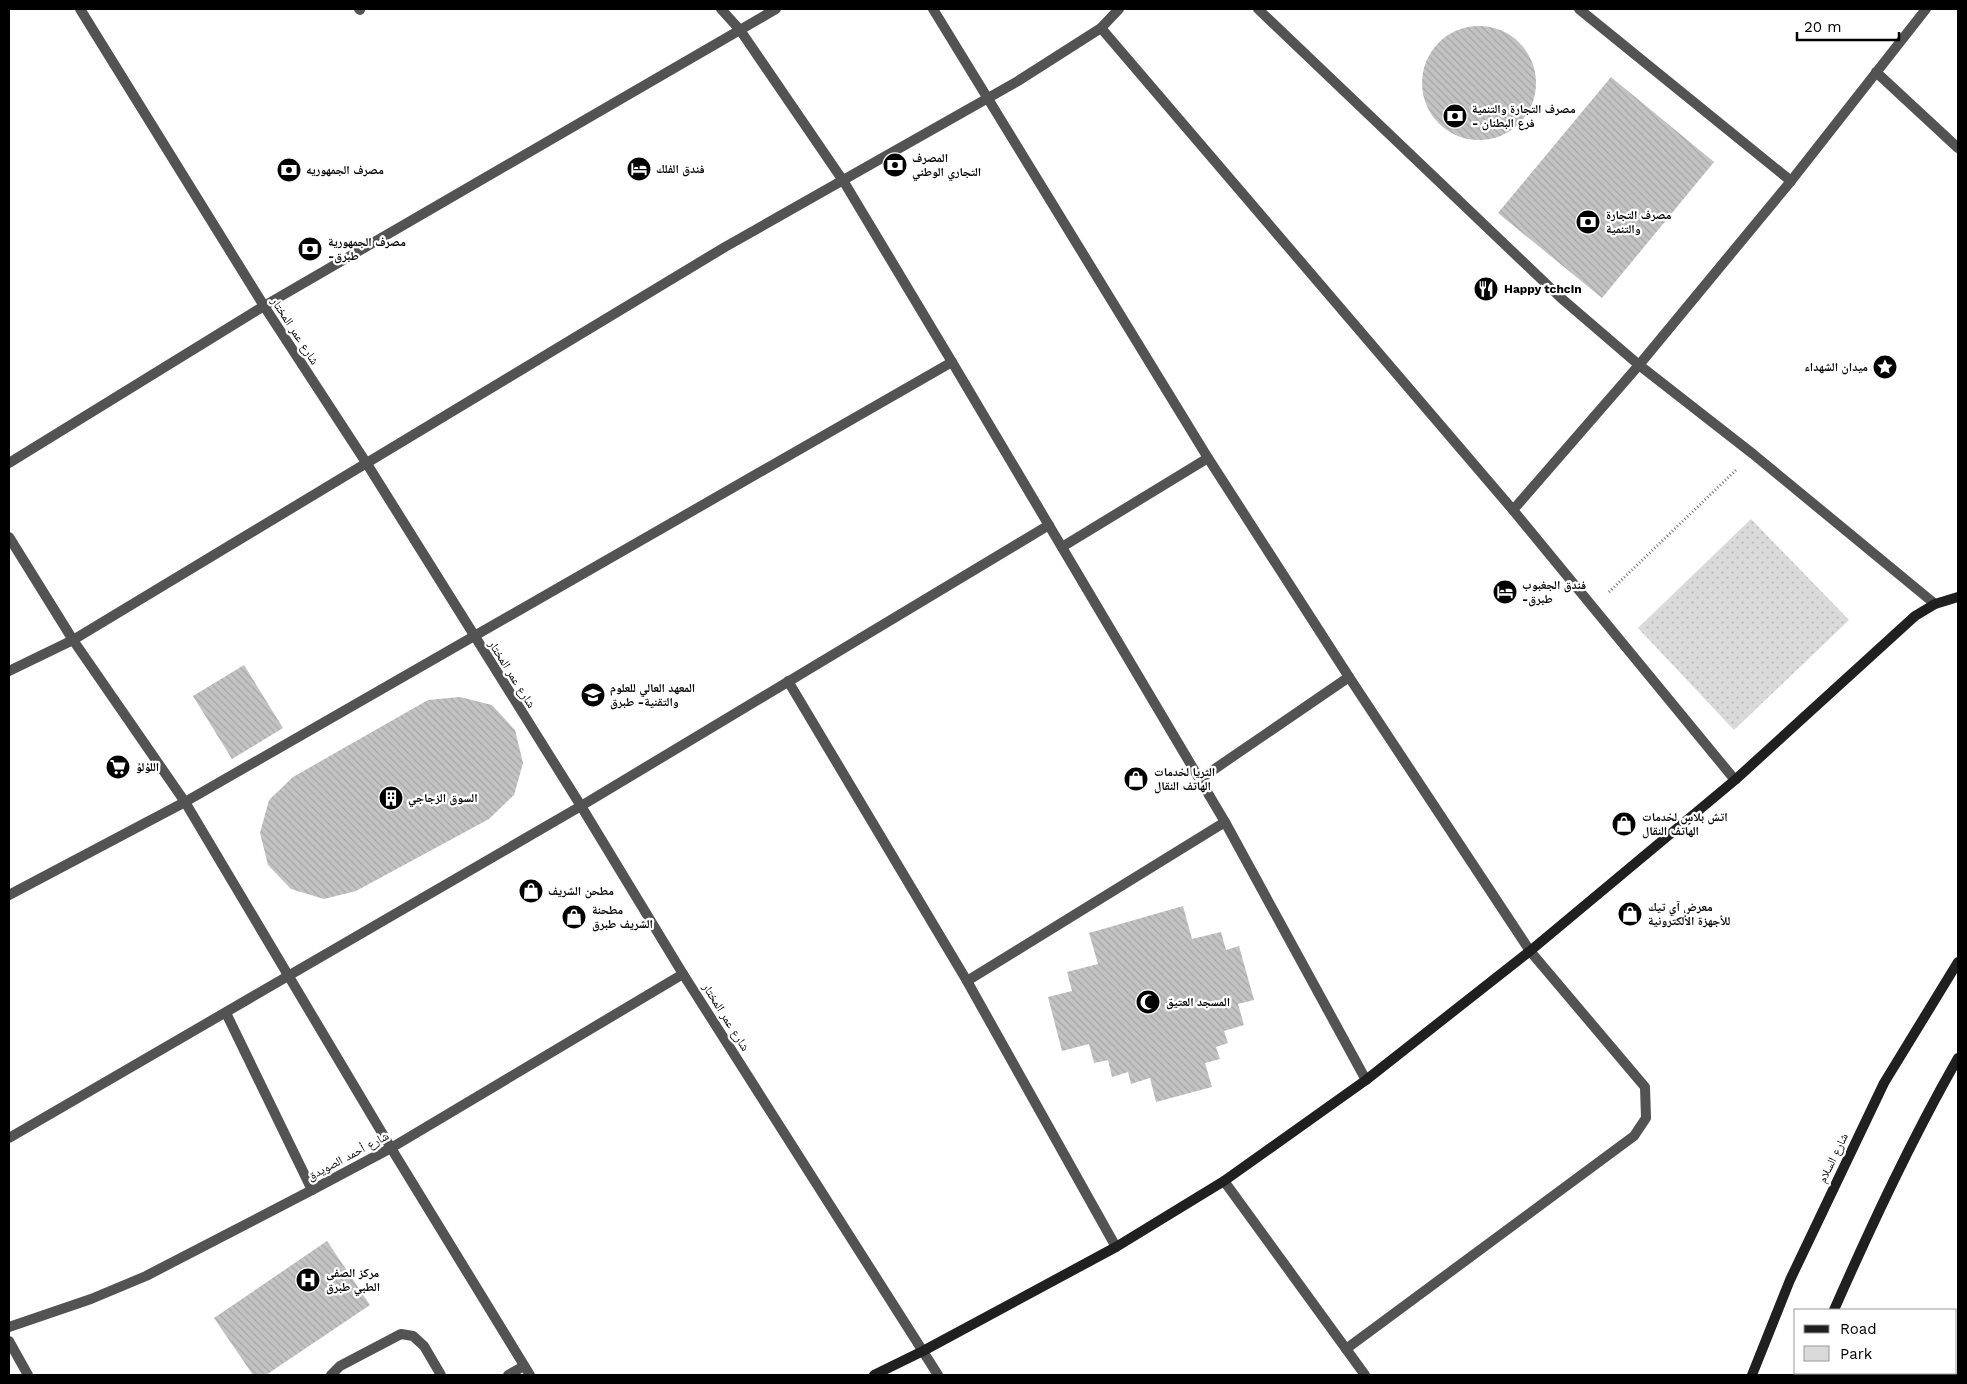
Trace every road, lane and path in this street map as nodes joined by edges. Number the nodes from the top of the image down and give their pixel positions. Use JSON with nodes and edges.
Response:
{"nodes":[{"id":1,"x":80,"y":9,"type":"edge"},
{"id":2,"x":722,"y":9,"type":"edge"},
{"id":3,"x":776,"y":9,"type":"edge"},
{"id":4,"x":933,"y":9,"type":"edge"},
{"id":5,"x":1118,"y":9,"type":"edge"},
{"id":6,"x":1258,"y":9,"type":"edge"},
{"id":7,"x":1579,"y":9,"type":"edge"},
{"id":8,"x":1926,"y":9,"type":"edge"},
{"id":9,"x":1101,"y":28,"type":"junction"},
{"id":10,"x":740,"y":30,"type":"junction"},
{"id":11,"x":1876,"y":72,"type":"junction"},
{"id":12,"x":987,"y":97,"type":"junction"},
{"id":13,"x":1958,"y":148,"type":"edge"},
{"id":14,"x":1791,"y":181,"type":"junction"},
{"id":15,"x":844,"y":182,"type":"junction"},
{"id":16,"x":264,"y":306,"type":"junction"},
{"id":17,"x":952,"y":362,"type":"junction"},
{"id":18,"x":1639,"y":365,"type":"junction"},
{"id":19,"x":1754,"y":454,"type":"junction"},
{"id":20,"x":1208,"y":458,"type":"junction"},
{"id":21,"x":9,"y":463,"type":"edge"},
{"id":22,"x":367,"y":464,"type":"junction"},
{"id":23,"x":1513,"y":510,"type":"junction"},
{"id":24,"x":1049,"y":525,"type":"junction"},
{"id":25,"x":9,"y":538,"type":"edge"},
{"id":26,"x":1062,"y":547,"type":"junction"},
{"id":27,"x":1958,"y":597,"type":"edge"},
{"id":28,"x":1935,"y":604,"type":"junction"},
{"id":29,"x":1592,"y":608,"type":"junction"},
{"id":30,"x":473,"y":636,"type":"junction"},
{"id":31,"x":73,"y":640,"type":"junction"},
{"id":32,"x":9,"y":671,"type":"edge"},
{"id":33,"x":1349,"y":677,"type":"junction"},
{"id":34,"x":788,"y":681,"type":"junction"},
{"id":35,"x":1200,"y":779,"type":"junction"},
{"id":36,"x":1735,"y":780,"type":"junction"},
{"id":37,"x":185,"y":802,"type":"junction"},
{"id":38,"x":581,"y":806,"type":"junction"},
{"id":39,"x":1225,"y":822,"type":"junction"},
{"id":40,"x":9,"y":895,"type":"edge"},
{"id":41,"x":1530,"y":951,"type":"junction"},
{"id":42,"x":1958,"y":962,"type":"edge"},
{"id":43,"x":683,"y":974,"type":"junction"},
{"id":44,"x":289,"y":977,"type":"junction"},
{"id":45,"x":967,"y":981,"type":"junction"},
{"id":46,"x":226,"y":1013,"type":"junction"},
{"id":47,"x":1958,"y":1058,"type":"edge"},
{"id":48,"x":1366,"y":1080,"type":"junction"},
{"id":49,"x":9,"y":1138,"type":"edge"},
{"id":50,"x":391,"y":1148,"type":"junction"},
{"id":51,"x":1224,"y":1181,"type":"junction"},
{"id":52,"x":312,"y":1190,"type":"junction"},
{"id":53,"x":1116,"y":1247,"type":"junction"},
{"id":54,"x":1834,"y":1309,"type":"edge"},
{"id":55,"x":9,"y":1327,"type":"edge"},
{"id":56,"x":9,"y":1341,"type":"edge"},
{"id":57,"x":1346,"y":1349,"type":"junction"},
{"id":58,"x":923,"y":1351,"type":"junction"},
{"id":59,"x":527,"y":1371,"type":"edge"},
{"id":60,"x":28,"y":1375,"type":"edge"},
{"id":61,"x":331,"y":1375,"type":"edge"},
{"id":62,"x":441,"y":1375,"type":"edge"},
{"id":63,"x":508,"y":1375,"type":"edge"},
{"id":64,"x":874,"y":1375,"type":"edge"},
{"id":65,"x":938,"y":1375,"type":"edge"},
{"id":66,"x":1365,"y":1375,"type":"edge"},
{"id":67,"x":1752,"y":1375,"type":"edge"}],
"edges":[{"from":1,"to":16,"type":"street","name":"شارع عمر المختار"},
{"from":2,"to":10,"type":"street"},
{"from":3,"to":10,"type":"street"},
{"from":4,"to":12,"type":"street"},
{"from":5,"to":9,"type":"street"},
{"from":6,"to":18,"type":"street"},
{"from":7,"to":14,"type":"street"},
{"from":8,"to":11,"type":"street"},
{"from":9,"to":12,"type":"street"},
{"from":9,"to":23,"type":"street"},
{"from":10,"to":15,"type":"street"},
{"from":10,"to":16,"type":"street"},
{"from":11,"to":13,"type":"street"},
{"from":11,"to":14,"type":"street"},
{"from":12,"to":15,"type":"street"},
{"from":12,"to":20,"type":"street"},
{"from":14,"to":18,"type":"street"},
{"from":15,"to":17,"type":"street"},
{"from":15,"to":22,"type":"street"},
{"from":16,"to":21,"type":"street"},
{"from":16,"to":22,"type":"street","name":"شارع عمر المختار"},
{"from":17,"to":24,"type":"street"},
{"from":17,"to":30,"type":"street"},
{"from":18,"to":19,"type":"street"},
{"from":18,"to":23,"type":"street"},
{"from":19,"to":28,"type":"street"},
{"from":19,"to":29,"type":"path"},
{"from":20,"to":26,"type":"street"},
{"from":20,"to":33,"type":"street"},
{"from":22,"to":30,"type":"street","name":"شارع عمر المختار"},
{"from":22,"to":31,"type":"street"},
{"from":23,"to":29,"type":"street"},
{"from":24,"to":26,"type":"street"},
{"from":24,"to":34,"type":"street"},
{"from":25,"to":31,"type":"street"},
{"from":26,"to":35,"type":"street"},
{"from":27,"to":28,"type":"street"},
{"from":28,"to":36,"type":"street"},
{"from":29,"to":36,"type":"street"},
{"from":30,"to":37,"type":"street"},
{"from":30,"to":38,"type":"street","name":"شارع عمر المختار"},
{"from":31,"to":32,"type":"street"},
{"from":31,"to":37,"type":"street"},
{"from":33,"to":35,"type":"street"},
{"from":33,"to":41,"type":"street"},
{"from":34,"to":38,"type":"street"},
{"from":34,"to":45,"type":"street"},
{"from":35,"to":39,"type":"street"},
{"from":36,"to":41,"type":"street"},
{"from":37,"to":40,"type":"street"},
{"from":37,"to":44,"type":"street"},
{"from":38,"to":43,"type":"street","name":"شارع عمر المختار"},
{"from":38,"to":44,"type":"street"},
{"from":39,"to":45,"type":"street"},
{"from":39,"to":48,"type":"street"},
{"from":41,"to":48,"type":"street"},
{"from":41,"to":57,"type":"street"},
{"from":42,"to":67,"type":"street","name":"شارع السلام"},
{"from":43,"to":50,"type":"street","name":"شارع أحمد الصويدق"},
{"from":43,"to":58,"type":"street","name":"شارع عمر المختار"},
{"from":44,"to":46,"type":"street"},
{"from":44,"to":50,"type":"street"},
{"from":45,"to":53,"type":"street"},
{"from":46,"to":49,"type":"street"},
{"from":46,"to":52,"type":"street"},
{"from":47,"to":54,"type":"street"},
{"from":48,"to":51,"type":"street"},
{"from":50,"to":52,"type":"street","name":"شارع أحمد الصويدق"},
{"from":50,"to":59,"type":"street"},
{"from":51,"to":53,"type":"street"},
{"from":51,"to":57,"type":"street"},
{"from":52,"to":55,"type":"street","name":"شارع أحمد الصويدق"},
{"from":53,"to":58,"type":"street"},
{"from":56,"to":60,"type":"street"},
{"from":57,"to":66,"type":"street"},
{"from":58,"to":64,"type":"street"},
{"from":58,"to":65,"type":"street","name":"شارع عمر المختار"},
{"from":59,"to":63,"type":"street"},
{"from":61,"to":62,"type":"street"}]}
